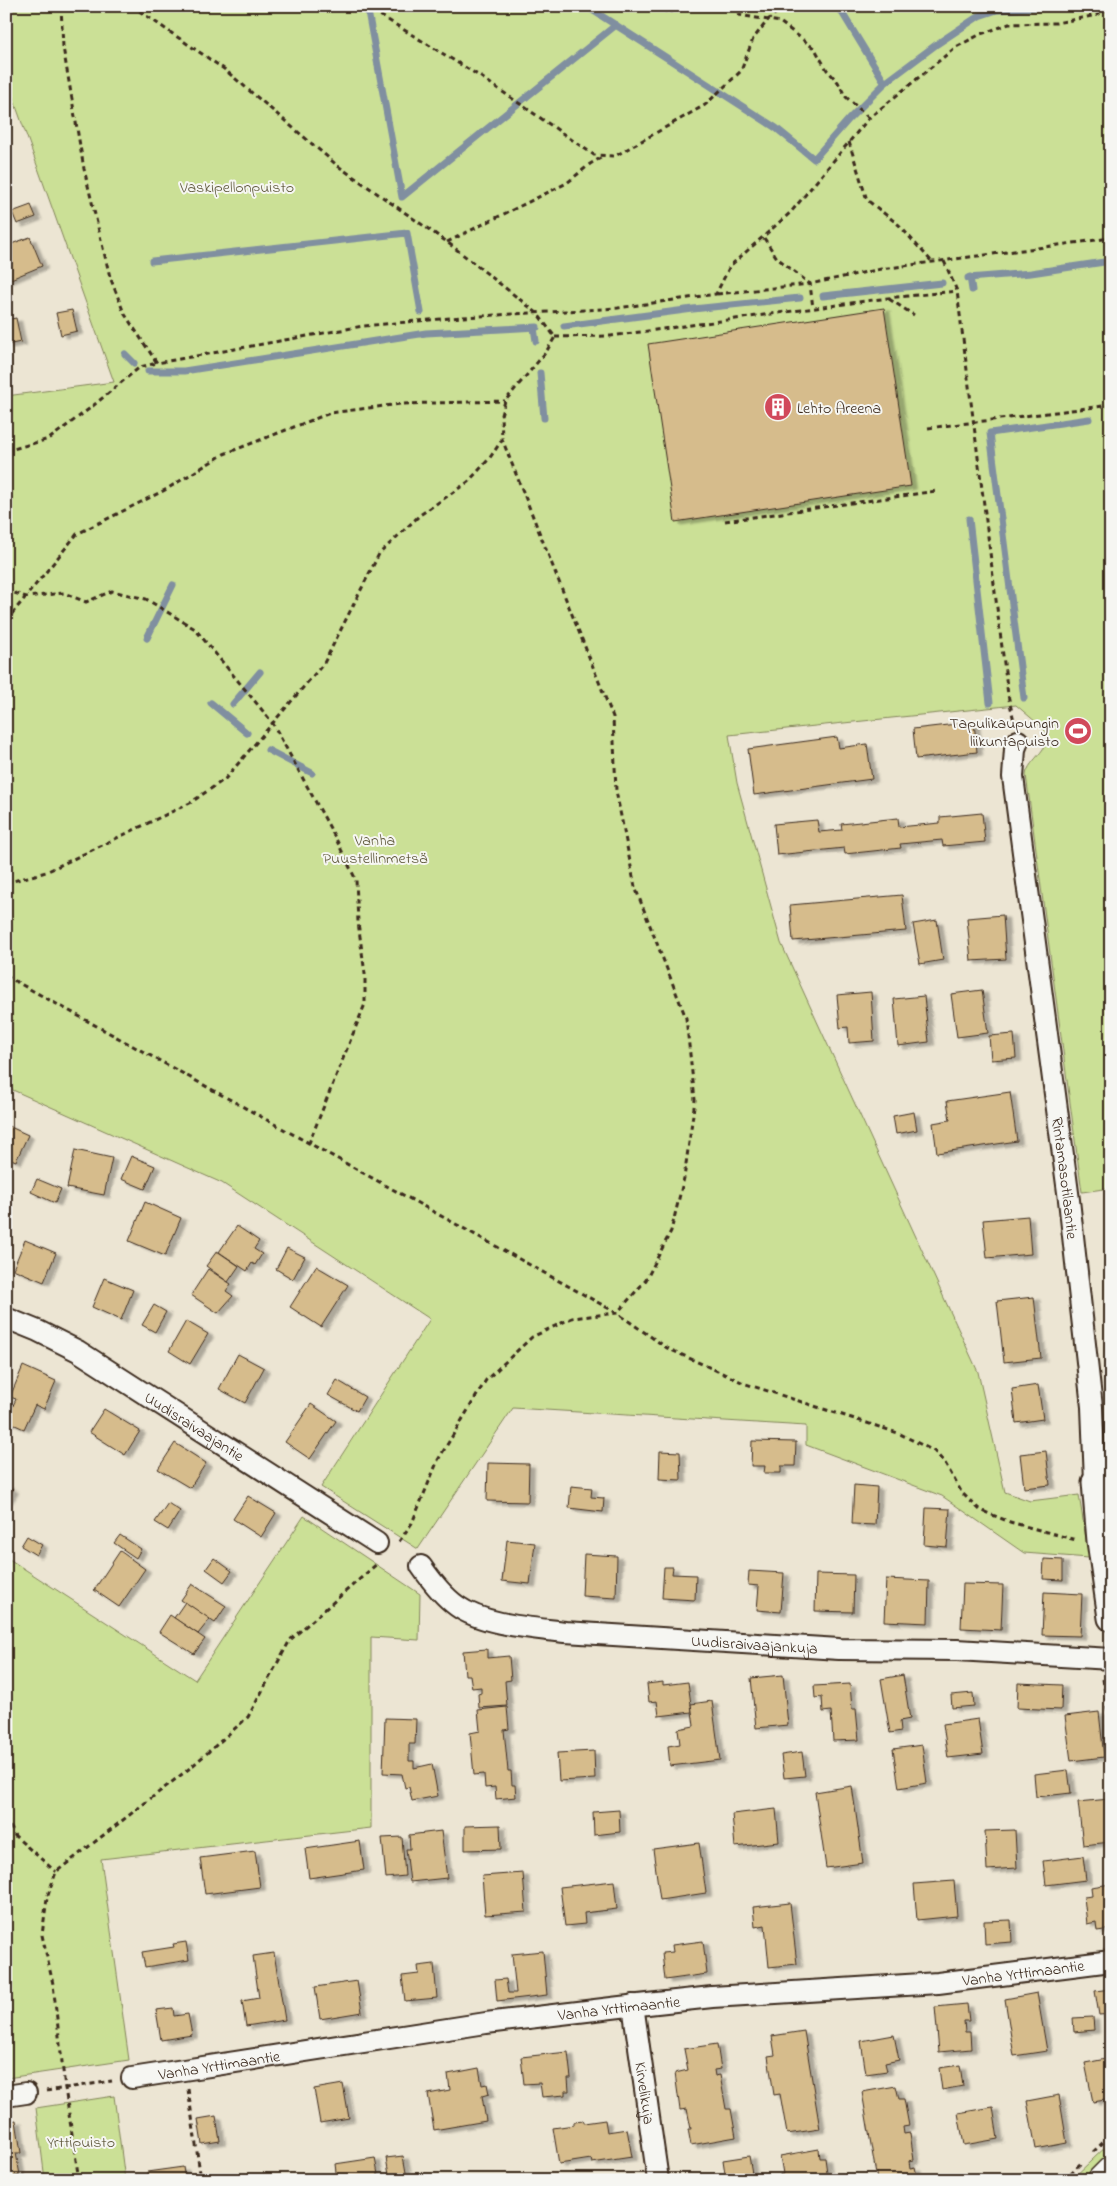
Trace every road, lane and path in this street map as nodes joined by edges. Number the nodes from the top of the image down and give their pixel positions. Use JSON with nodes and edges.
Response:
{"nodes":[{"id":1,"x":9,"y":6,"type":"edge"},
{"id":2,"x":61,"y":6,"type":"edge"},
{"id":3,"x":132,"y":6,"type":"edge"},
{"id":4,"x":365,"y":6,"type":"edge"},
{"id":5,"x":654,"y":6,"type":"edge"},
{"id":6,"x":679,"y":6,"type":"edge"},
{"id":7,"x":733,"y":6,"type":"edge"},
{"id":8,"x":784,"y":6,"type":"edge"},
{"id":9,"x":1111,"y":8,"type":"edge"},
{"id":10,"x":6,"y":9,"type":"edge"},
{"id":11,"x":768,"y":20,"type":"junction"},
{"id":12,"x":869,"y":118,"type":"junction"},
{"id":13,"x":849,"y":141,"type":"junction"},
{"id":14,"x":605,"y":155,"type":"junction"},
{"id":15,"x":764,"y":238,"type":"junction"},
{"id":16,"x":1111,"y":238,"type":"edge"},
{"id":17,"x":447,"y":242,"type":"junction"},
{"id":18,"x":944,"y":261,"type":"junction"},
{"id":19,"x":933,"y":262,"type":"junction"},
{"id":20,"x":810,"y":284,"type":"junction"},
{"id":21,"x":957,"y":291,"type":"junction"},
{"id":22,"x":716,"y":294,"type":"junction"},
{"id":23,"x":888,"y":298,"type":"junction"},
{"id":24,"x":814,"y":308,"type":"junction"},
{"id":25,"x":537,"y":313,"type":"junction"},
{"id":26,"x":914,"y":315,"type":"dead end"},
{"id":27,"x":555,"y":337,"type":"junction"},
{"id":28,"x":157,"y":363,"type":"junction"},
{"id":29,"x":505,"y":401,"type":"junction"},
{"id":30,"x":1111,"y":405,"type":"edge"},
{"id":31,"x":974,"y":422,"type":"junction"},
{"id":32,"x":928,"y":428,"type":"dead end"},
{"id":33,"x":502,"y":439,"type":"junction"},
{"id":34,"x":6,"y":451,"type":"edge"},
{"id":35,"x":936,"y":491,"type":"dead end"},
{"id":36,"x":725,"y":521,"type":"dead end"},
{"id":37,"x":6,"y":590,"type":"edge"},
{"id":38,"x":26,"y":597,"type":"junction"},
{"id":39,"x":6,"y":621,"type":"edge"},
{"id":40,"x":272,"y":722,"type":"junction"},
{"id":41,"x":1018,"y":741,"type":"joint"},
{"id":42,"x":6,"y":883,"type":"edge"},
{"id":43,"x":6,"y":976,"type":"edge"},
{"id":44,"x":309,"y":1143,"type":"junction"},
{"id":45,"x":617,"y":1312,"type":"junction"},
{"id":46,"x":6,"y":1318,"type":"edge"},
{"id":47,"x":1103,"y":1481,"type":"edge"},
{"id":48,"x":1080,"y":1540,"type":"dead end"},
{"id":49,"x":386,"y":1548,"type":"junction"},
{"id":50,"x":421,"y":1566,"type":"dead end"},
{"id":51,"x":1111,"y":1618,"type":"edge"},
{"id":52,"x":1111,"y":1659,"type":"edge"},
{"id":53,"x":6,"y":1818,"type":"edge"},
{"id":54,"x":56,"y":1872,"type":"junction"},
{"id":55,"x":1111,"y":1961,"type":"edge"},
{"id":56,"x":633,"y":2006,"type":"junction"},
{"id":57,"x":185,"y":2070,"type":"junction"},
{"id":58,"x":132,"y":2078,"type":"joint"},
{"id":59,"x":64,"y":2088,"type":"junction"},
{"id":60,"x":16,"y":2095,"type":"edge"},
{"id":61,"x":1111,"y":2171,"type":"edge"},
{"id":62,"x":79,"y":2180,"type":"edge"},
{"id":63,"x":201,"y":2180,"type":"edge"},
{"id":64,"x":658,"y":2180,"type":"edge"},
{"id":65,"x":1102,"y":2180,"type":"edge"}],
"edges":[{"from":1,"to":10,"type":"path"},
{"from":2,"to":28,"type":"path"},
{"from":3,"to":17,"type":"path"},
{"from":4,"to":14,"type":"path"},
{"from":5,"to":6,"type":"path"},
{"from":7,"to":11,"type":"path"},
{"from":8,"to":11,"type":"path"},
{"from":9,"to":12,"type":"path"},
{"from":11,"to":12,"type":"path"},
{"from":11,"to":14,"type":"path"},
{"from":12,"to":13,"type":"path"},
{"from":13,"to":15,"type":"path"},
{"from":13,"to":19,"type":"path"},
{"from":14,"to":17,"type":"path"},
{"from":15,"to":20,"type":"path"},
{"from":15,"to":22,"type":"path"},
{"from":16,"to":18,"type":"path"},
{"from":17,"to":25,"type":"path"},
{"from":18,"to":19,"type":"path"},
{"from":18,"to":21,"type":"path"},
{"from":19,"to":20,"type":"path"},
{"from":20,"to":22,"type":"path"},
{"from":20,"to":24,"type":"path"},
{"from":21,"to":23,"type":"path"},
{"from":21,"to":31,"type":"path"},
{"from":22,"to":25,"type":"path"},
{"from":23,"to":24,"type":"path"},
{"from":23,"to":26,"type":"path"},
{"from":24,"to":27,"type":"path"},
{"from":25,"to":27,"type":"path"},
{"from":25,"to":28,"type":"path"},
{"from":27,"to":29,"type":"path"},
{"from":28,"to":34,"type":"path"},
{"from":29,"to":33,"type":"path"},
{"from":29,"to":38,"type":"path"},
{"from":30,"to":31,"type":"path"},
{"from":31,"to":32,"type":"path"},
{"from":31,"to":41,"type":"path"},
{"from":33,"to":40,"type":"path"},
{"from":33,"to":45,"type":"path"},
{"from":35,"to":36,"type":"path"},
{"from":37,"to":38,"type":"path"},
{"from":38,"to":39,"type":"path"},
{"from":38,"to":40,"type":"path"},
{"from":40,"to":42,"type":"path"},
{"from":40,"to":44,"type":"path"},
{"from":41,"to":47,"type":"street","name":"Rintamasotilaantie"},
{"from":43,"to":44,"type":"path"},
{"from":44,"to":45,"type":"path"},
{"from":45,"to":48,"type":"path"},
{"from":45,"to":49,"type":"path"},
{"from":46,"to":49,"type":"street","name":"Uudisraivaajantie"},
{"from":47,"to":51,"type":"street","name":"Rintamasotilaantie"},
{"from":49,"to":54,"type":"path"},
{"from":50,"to":52,"type":"street","name":"Uudisraivaajankuja"},
{"from":53,"to":54,"type":"path"},
{"from":54,"to":59,"type":"path"},
{"from":55,"to":56,"type":"street","name":"Vanha Yrttimaantie"},
{"from":56,"to":57,"type":"street","name":"Vanha Yrttimaantie"},
{"from":56,"to":64,"type":"street","name":"Kirvelikuja"},
{"from":57,"to":58,"type":"street","name":"Vanha Yrttimaantie"},
{"from":57,"to":63,"type":"path"},
{"from":58,"to":59,"type":"path"},
{"from":59,"to":60,"type":"path"},
{"from":59,"to":62,"type":"path"},
{"from":61,"to":65,"type":"main road"}]}
